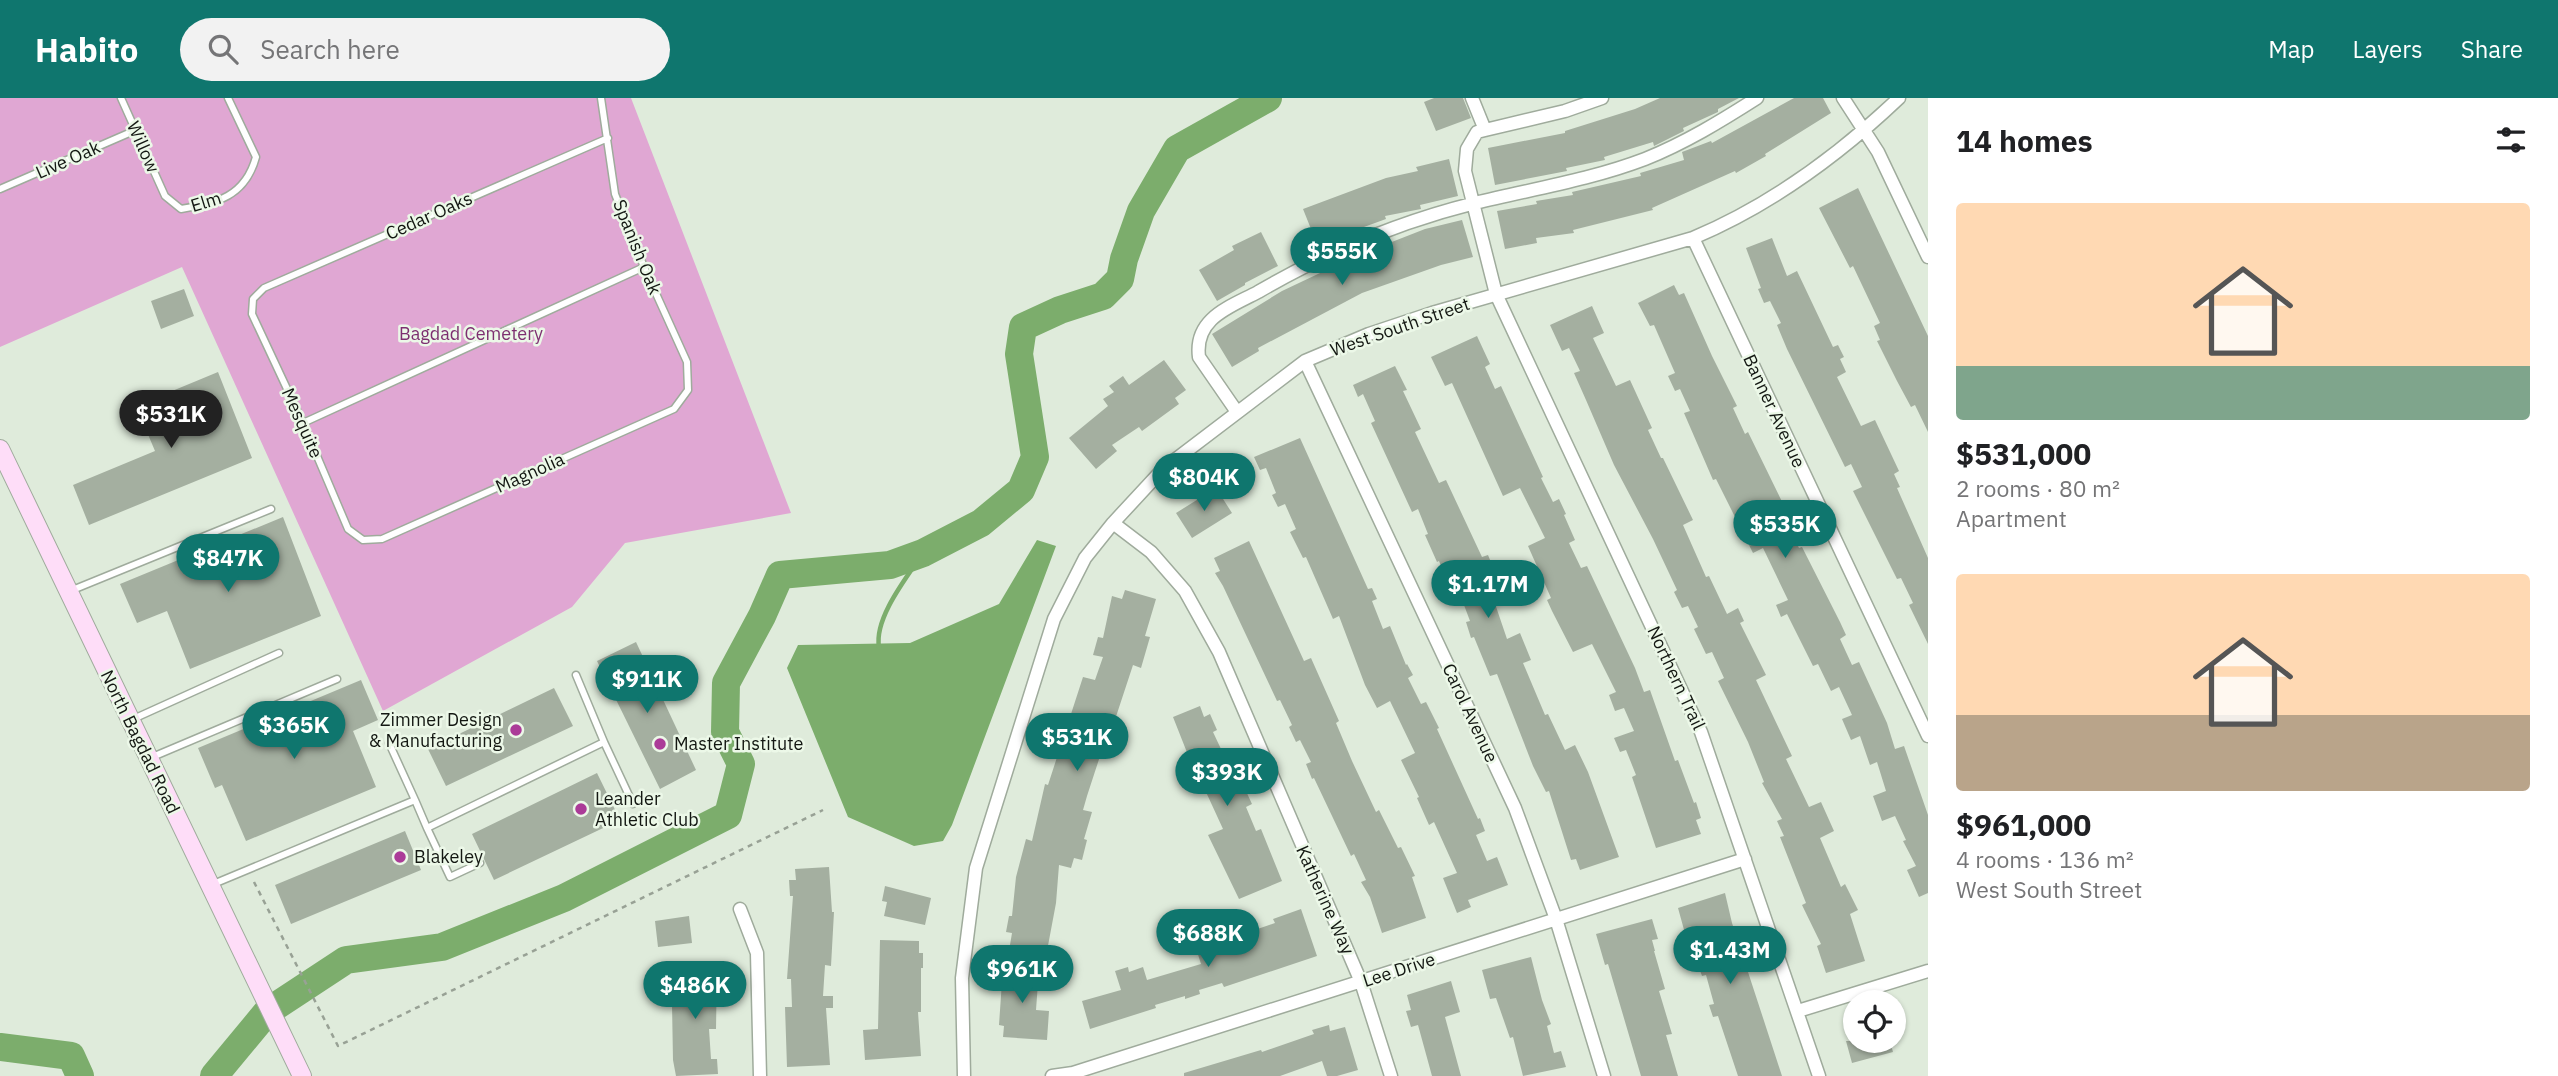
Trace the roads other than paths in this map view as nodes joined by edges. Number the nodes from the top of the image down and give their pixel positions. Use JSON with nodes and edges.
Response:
{"nodes":[{"id":1,"x":121,"y":98,"type":"edge"},
{"id":2,"x":228,"y":98,"type":"edge"},
{"id":3,"x":601,"y":98,"type":"edge"},
{"id":4,"x":1472,"y":98,"type":"edge"},
{"id":5,"x":1602,"y":98,"type":"edge"},
{"id":6,"x":1757,"y":98,"type":"edge"},
{"id":7,"x":1843,"y":98,"type":"edge"},
{"id":8,"x":1899,"y":98,"type":"edge"},
{"id":9,"x":136,"y":130,"type":"junction"},
{"id":10,"x":1485,"y":130,"type":"junction"},
{"id":11,"x":1865,"y":130,"type":"junction"},
{"id":12,"x":608,"y":138,"type":"junction"},
{"id":13,"x":0,"y":190,"type":"edge"},
{"id":14,"x":164,"y":196,"type":"joint"},
{"id":15,"x":1473,"y":204,"type":"junction"},
{"id":16,"x":1693,"y":239,"type":"junction"},
{"id":17,"x":1928,"y":257,"type":"edge"},
{"id":18,"x":644,"y":267,"type":"junction"},
{"id":19,"x":1496,"y":295,"type":"junction"},
{"id":20,"x":253,"y":299,"type":"joint"},
{"id":21,"x":1305,"y":362,"type":"junction"},
{"id":22,"x":688,"y":390,"type":"joint"},
{"id":23,"x":1237,"y":412,"type":"junction"},
{"id":24,"x":303,"y":423,"type":"junction"},
{"id":25,"x":0,"y":449,"type":"edge"},
{"id":26,"x":271,"y":509,"type":"dead end"},
{"id":27,"x":1113,"y":523,"type":"junction"},
{"id":28,"x":363,"y":540,"type":"joint"},
{"id":29,"x":68,"y":592,"type":"junction"},
{"id":30,"x":279,"y":653,"type":"dead end"},
{"id":31,"x":576,"y":676,"type":"dead end"},
{"id":32,"x":337,"y":679,"type":"dead end"},
{"id":33,"x":129,"y":721,"type":"junction"},
{"id":34,"x":1928,"y":736,"type":"edge"},
{"id":35,"x":604,"y":741,"type":"junction"},
{"id":36,"x":389,"y":743,"type":"dead end"},
{"id":37,"x":148,"y":759,"type":"junction"},
{"id":38,"x":415,"y":800,"type":"junction"},
{"id":39,"x":633,"y":804,"type":"dead end"},
{"id":40,"x":427,"y":828,"type":"junction"},
{"id":41,"x":1745,"y":859,"type":"junction"},
{"id":42,"x":480,"y":863,"type":"dead end"},
{"id":43,"x":209,"y":885,"type":"junction"},
{"id":44,"x":740,"y":909,"type":"dead end"},
{"id":45,"x":1556,"y":919,"type":"junction"},
{"id":46,"x":1928,"y":971,"type":"edge"},
{"id":47,"x":1361,"y":982,"type":"junction"},
{"id":48,"x":1798,"y":1011,"type":"junction"},
{"id":49,"x":302,"y":1076,"type":"edge"},
{"id":50,"x":760,"y":1076,"type":"edge"},
{"id":51,"x":964,"y":1076,"type":"edge"},
{"id":52,"x":1052,"y":1076,"type":"edge"},
{"id":53,"x":1391,"y":1076,"type":"edge"},
{"id":54,"x":1604,"y":1076,"type":"edge"},
{"id":55,"x":1819,"y":1076,"type":"edge"}],
"edges":[{"from":1,"to":9,"type":"lane","name":"Willow"},
{"from":2,"to":14,"type":"lane","name":"Elm"},
{"from":3,"to":12,"type":"lane","name":"Spanish Oak"},
{"from":4,"to":10,"type":"street"},
{"from":5,"to":10,"type":"street"},
{"from":6,"to":15,"type":"street"},
{"from":7,"to":11,"type":"street"},
{"from":8,"to":11,"type":"street","name":"West South Street"},
{"from":9,"to":13,"type":"lane","name":"Live Oak"},
{"from":9,"to":14,"type":"lane","name":"Willow"},
{"from":10,"to":15,"type":"street","name":"Northern Trail"},
{"from":11,"to":16,"type":"street","name":"West South Street"},
{"from":11,"to":17,"type":"street"},
{"from":12,"to":18,"type":"lane","name":"Spanish Oak"},
{"from":12,"to":20,"type":"lane","name":"Cedar Oaks"},
{"from":15,"to":19,"type":"street","name":"Northern Trail"},
{"from":15,"to":23,"type":"street"},
{"from":16,"to":19,"type":"street","name":"West South Street"},
{"from":16,"to":34,"type":"street","name":"Banner Avenue"},
{"from":18,"to":22,"type":"lane","name":"Spanish Oak"},
{"from":18,"to":24,"type":"lane"},
{"from":19,"to":21,"type":"street","name":"West South Street"},
{"from":19,"to":41,"type":"street","name":"Northern Trail"},
{"from":20,"to":24,"type":"lane","name":"Mesquite"},
{"from":21,"to":23,"type":"street","name":"West South Street"},
{"from":21,"to":45,"type":"street","name":"Carol Avenue"},
{"from":22,"to":28,"type":"lane","name":"Magnolia"},
{"from":23,"to":27,"type":"street","name":"West South Street"},
{"from":24,"to":28,"type":"lane","name":"Mesquite"},
{"from":25,"to":29,"type":"main road","name":"North Bagdad Road"},
{"from":26,"to":29,"type":"lane"},
{"from":27,"to":47,"type":"street","name":"Katherine Way"},
{"from":27,"to":51,"type":"street","name":"West South Street"},
{"from":29,"to":33,"type":"main road","name":"North Bagdad Road"},
{"from":30,"to":33,"type":"lane"},
{"from":31,"to":35,"type":"lane"},
{"from":32,"to":37,"type":"lane"},
{"from":33,"to":37,"type":"main road","name":"North Bagdad Road"},
{"from":35,"to":39,"type":"lane"},
{"from":35,"to":40,"type":"lane"},
{"from":36,"to":38,"type":"lane"},
{"from":37,"to":43,"type":"main road","name":"North Bagdad Road"},
{"from":38,"to":40,"type":"lane"},
{"from":38,"to":43,"type":"lane"},
{"from":40,"to":42,"type":"lane"},
{"from":41,"to":45,"type":"street","name":"Lee Drive"},
{"from":41,"to":48,"type":"street","name":"Northern Trail"},
{"from":43,"to":49,"type":"main road","name":"North Bagdad Road"},
{"from":44,"to":50,"type":"street"},
{"from":45,"to":47,"type":"street","name":"Lee Drive"},
{"from":45,"to":54,"type":"street","name":"Carol Avenue"},
{"from":46,"to":48,"type":"street"},
{"from":47,"to":52,"type":"street","name":"Lee Drive"},
{"from":47,"to":53,"type":"street","name":"Katherine Way"},
{"from":48,"to":55,"type":"street","name":"Northern Trail"}]}
